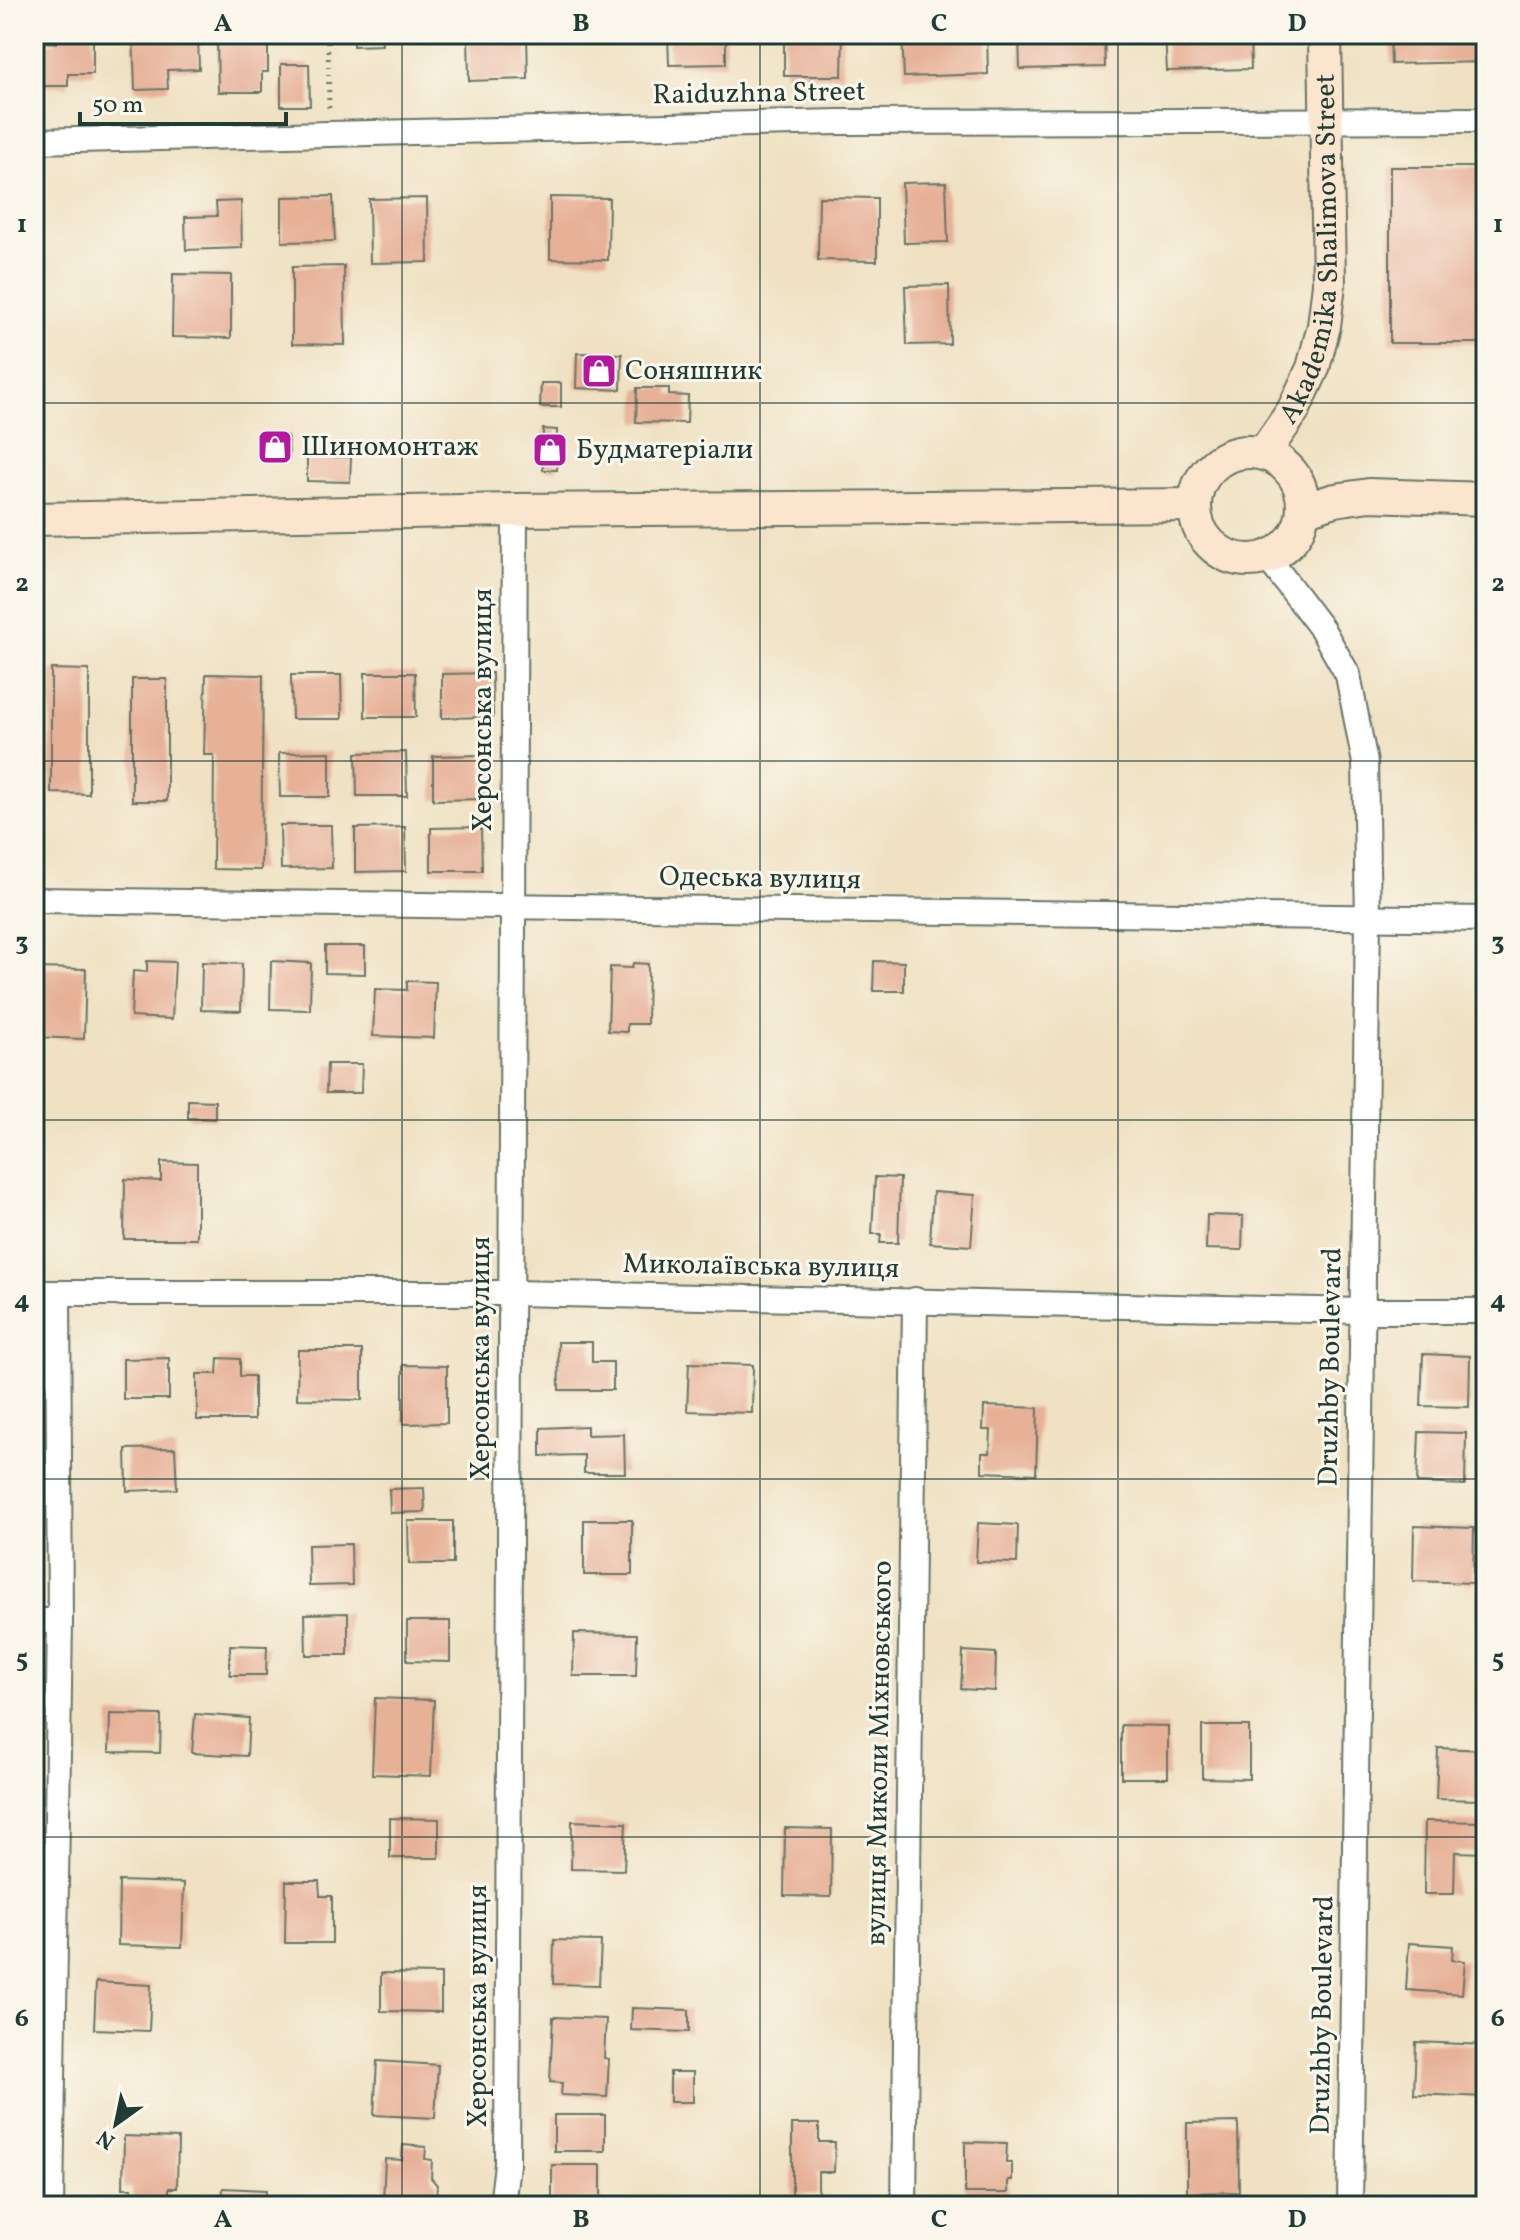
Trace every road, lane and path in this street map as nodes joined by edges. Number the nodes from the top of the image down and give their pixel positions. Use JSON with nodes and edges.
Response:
{"nodes":[{"id":1,"x":328,"y":34,"type":"edge"},
{"id":2,"x":1325,"y":34,"type":"edge"},
{"id":3,"x":1325,"y":120,"type":"junction"},
{"id":4,"x":1486,"y":120,"type":"edge"},
{"id":5,"x":330,"y":132,"type":"junction"},
{"id":6,"x":34,"y":141,"type":"edge"},
{"id":7,"x":1263,"y":454,"type":"junction"},
{"id":8,"x":1486,"y":499,"type":"edge"},
{"id":9,"x":1195,"y":505,"type":"junction"},
{"id":10,"x":515,"y":510,"type":"junction"},
{"id":11,"x":1303,"y":510,"type":"junction"},
{"id":12,"x":34,"y":519,"type":"edge"},
{"id":13,"x":1267,"y":557,"type":"junction"},
{"id":14,"x":34,"y":900,"type":"edge"},
{"id":15,"x":512,"y":906,"type":"junction"},
{"id":16,"x":1368,"y":918,"type":"junction"},
{"id":17,"x":1486,"y":919,"type":"edge"},
{"id":18,"x":46,"y":1293,"type":"edge"},
{"id":19,"x":512,"y":1293,"type":"junction"},
{"id":20,"x":915,"y":1300,"type":"junction"},
{"id":21,"x":1362,"y":1311,"type":"junction"},
{"id":22,"x":1486,"y":1311,"type":"edge"},
{"id":23,"x":34,"y":1621,"type":"edge"},
{"id":24,"x":60,"y":1621,"type":"junction"},
{"id":25,"x":43,"y":2113,"type":"edge"},
{"id":26,"x":51,"y":2206,"type":"edge"},
{"id":27,"x":502,"y":2206,"type":"edge"},
{"id":28,"x":904,"y":2206,"type":"edge"},
{"id":29,"x":1350,"y":2206,"type":"edge"}],
"edges":[{"from":1,"to":5,"type":"path"},
{"from":2,"to":3,"type":"main road","name":"Akademika Shalimova Street"},
{"from":3,"to":4,"type":"street","name":"Raiduzhna Street"},
{"from":3,"to":5,"type":"street","name":"Raiduzhna Street"},
{"from":3,"to":7,"type":"main road","name":"Akademika Shalimova Street"},
{"from":5,"to":6,"type":"street","name":"Raiduzhna Street"},
{"from":7,"to":9,"type":"main road"},
{"from":7,"to":11,"type":"main road"},
{"from":8,"to":11,"type":"main road"},
{"from":9,"to":10,"type":"main road"},
{"from":9,"to":13,"type":"main road"},
{"from":10,"to":12,"type":"main road"},
{"from":10,"to":15,"type":"street","name":"Херсонська вулиця"},
{"from":11,"to":13,"type":"main road"},
{"from":13,"to":16,"type":"street","name":"Druzhby Boulevard"},
{"from":14,"to":15,"type":"street","name":"Одеська вулиця"},
{"from":15,"to":16,"type":"street","name":"Одеська вулиця"},
{"from":15,"to":19,"type":"street","name":"Херсонська вулиця"},
{"from":16,"to":17,"type":"street","name":"Одеська вулиця"},
{"from":16,"to":21,"type":"street","name":"Druzhby Boulevard"},
{"from":18,"to":19,"type":"street","name":"Миколаївська вулиця"},
{"from":18,"to":24,"type":"street"},
{"from":19,"to":20,"type":"street","name":"Миколаївська вулиця"},
{"from":19,"to":27,"type":"street","name":"Херсонська вулиця"},
{"from":20,"to":21,"type":"street","name":"Миколаївська вулиця"},
{"from":20,"to":28,"type":"street","name":"вулиця Миколи Міхновського"},
{"from":21,"to":22,"type":"street","name":"Миколаївська вулиця"},
{"from":21,"to":29,"type":"street","name":"Druzhby Boulevard"},
{"from":23,"to":24,"type":"street"},
{"from":24,"to":25,"type":"street"},
{"from":25,"to":26,"type":"street"}]}
